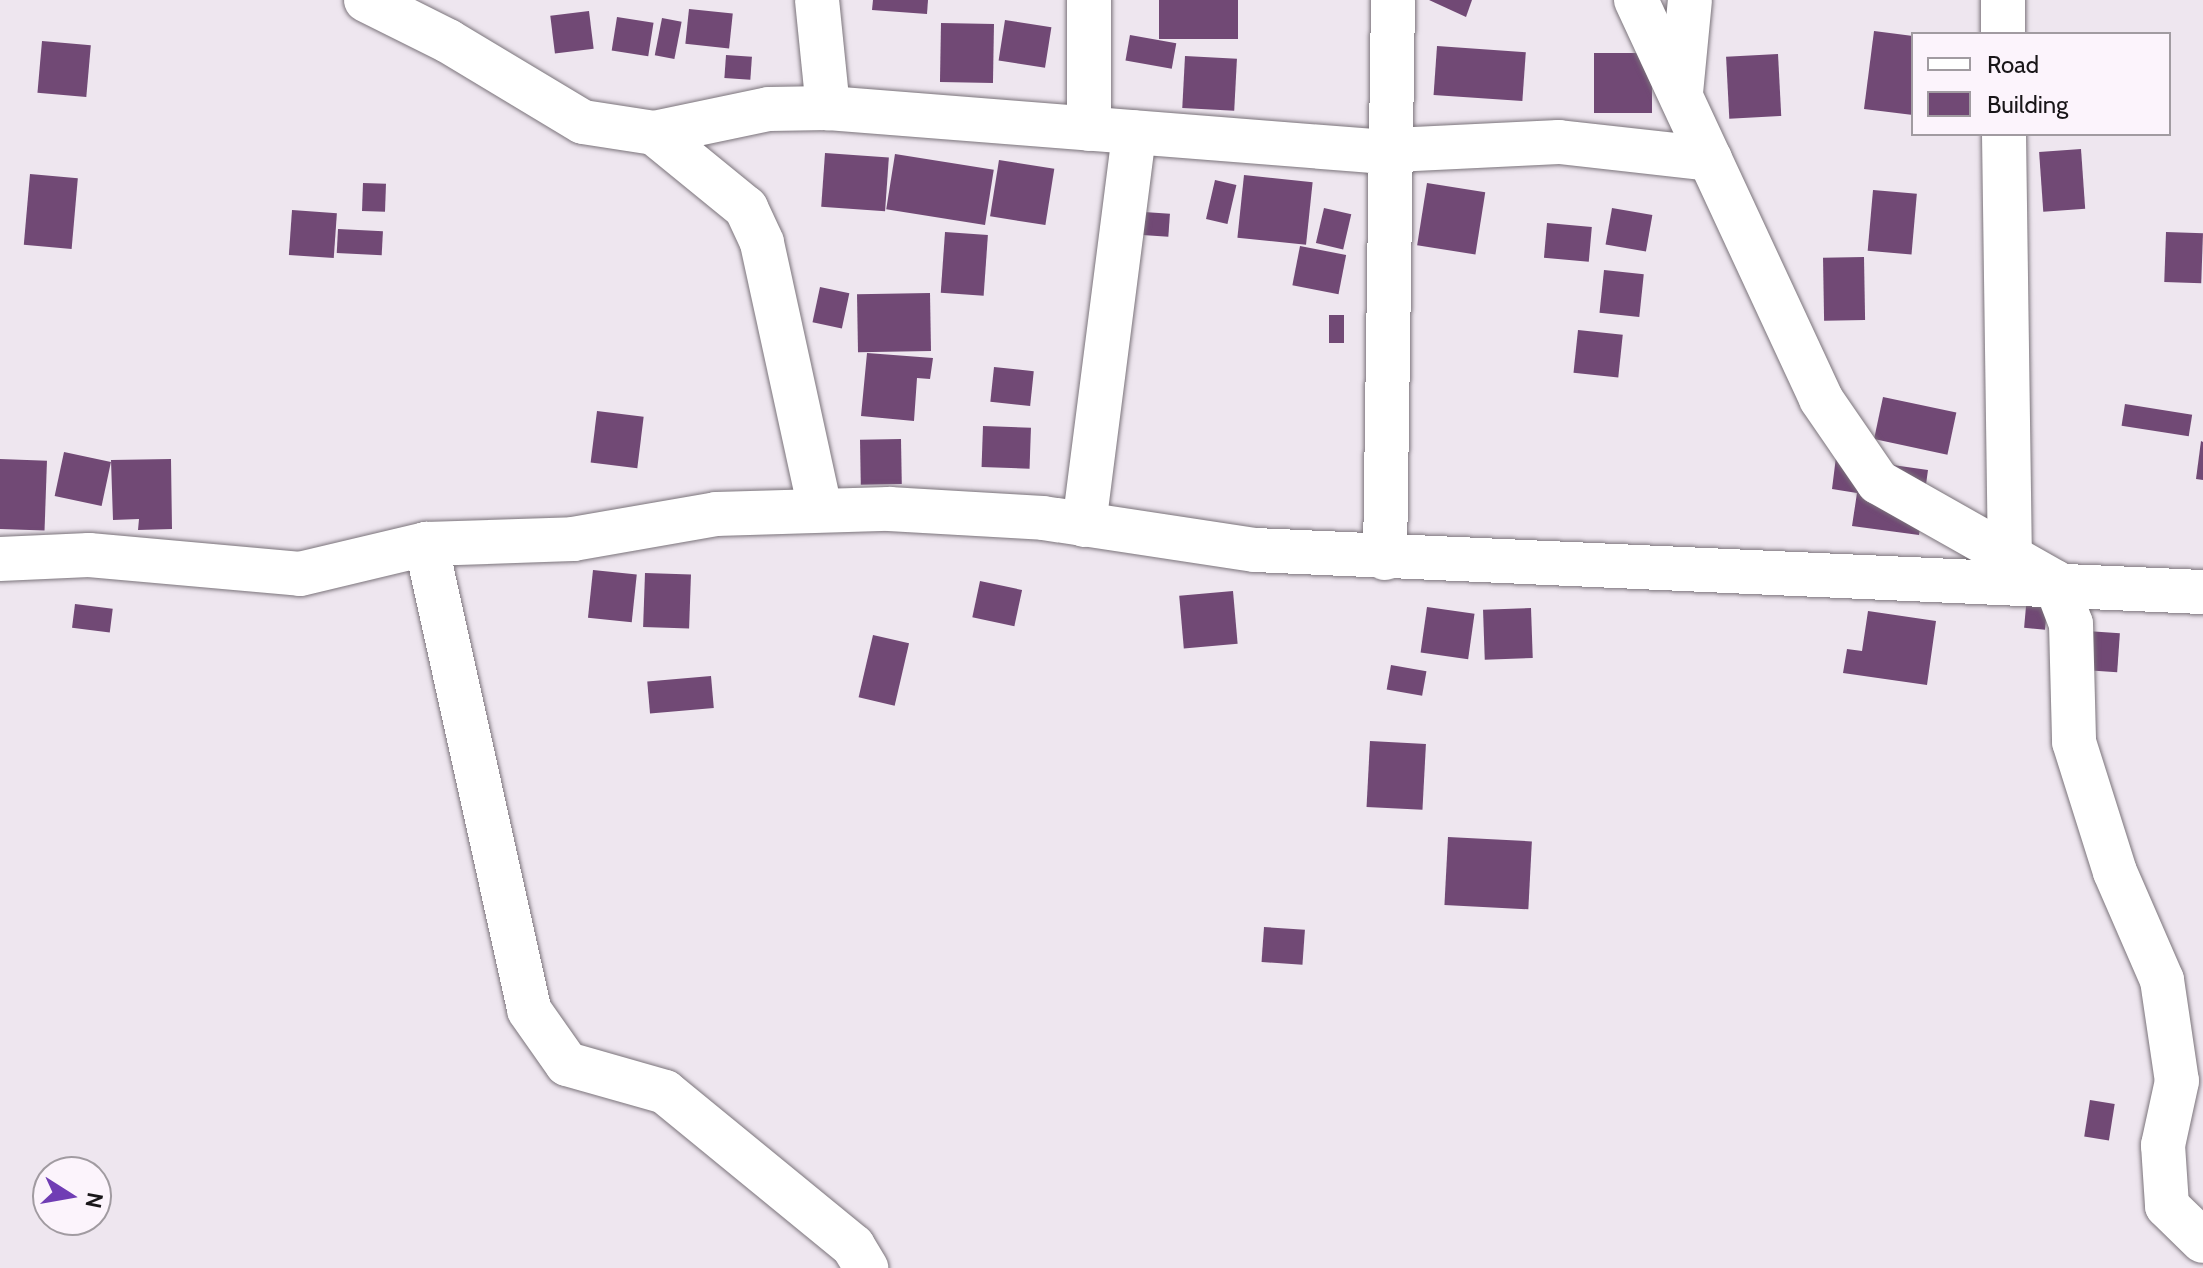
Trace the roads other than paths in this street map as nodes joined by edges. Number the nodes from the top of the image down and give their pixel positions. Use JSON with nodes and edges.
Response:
{"nodes":[{"id":1,"x":366,"y":0,"type":"edge"},
{"id":2,"x":817,"y":0,"type":"edge"},
{"id":3,"x":1089,"y":0,"type":"edge"},
{"id":4,"x":1393,"y":0,"type":"edge"},
{"id":5,"x":1636,"y":0,"type":"edge"},
{"id":6,"x":1690,"y":0,"type":"edge"},
{"id":7,"x":2003,"y":0,"type":"edge"},
{"id":8,"x":2003,"y":32,"type":"edge"},
{"id":9,"x":1681,"y":96,"type":"junction"},
{"id":10,"x":828,"y":108,"type":"junction"},
{"id":11,"x":1089,"y":129,"type":"junction"},
{"id":12,"x":1134,"y":132,"type":"junction"},
{"id":13,"x":654,"y":133,"type":"junction"},
{"id":14,"x":2004,"y":136,"type":"edge"},
{"id":15,"x":1391,"y":151,"type":"junction"},
{"id":16,"x":1710,"y":159,"type":"junction"},
{"id":17,"x":820,"y":510,"type":"junction"},
{"id":18,"x":1084,"y":525,"type":"junction"},
{"id":19,"x":426,"y":544,"type":"junction"},
{"id":20,"x":1385,"y":558,"type":"junction"},
{"id":21,"x":0,"y":559,"type":"edge"},
{"id":22,"x":2010,"y":568,"type":"junction"},
{"id":23,"x":2055,"y":582,"type":"junction"},
{"id":24,"x":2203,"y":592,"type":"edge"},
{"id":25,"x":2203,"y":1241,"type":"edge"},
{"id":26,"x":866,"y":1268,"type":"edge"}],
"edges":[{"from":1,"to":13,"type":"street"},
{"from":2,"to":10,"type":"street"},
{"from":3,"to":11,"type":"street"},
{"from":4,"to":15,"type":"street"},
{"from":5,"to":9,"type":"street"},
{"from":6,"to":9,"type":"street"},
{"from":7,"to":8,"type":"street"},
{"from":9,"to":16,"type":"street"},
{"from":10,"to":11,"type":"street"},
{"from":10,"to":13,"type":"street"},
{"from":11,"to":12,"type":"street"},
{"from":12,"to":15,"type":"street"},
{"from":12,"to":18,"type":"street"},
{"from":13,"to":17,"type":"street"},
{"from":14,"to":22,"type":"street"},
{"from":15,"to":16,"type":"street"},
{"from":15,"to":20,"type":"street"},
{"from":16,"to":22,"type":"street"},
{"from":17,"to":18,"type":"street"},
{"from":17,"to":19,"type":"street"},
{"from":18,"to":20,"type":"street"},
{"from":19,"to":21,"type":"street"},
{"from":19,"to":26,"type":"street"},
{"from":20,"to":22,"type":"street"},
{"from":22,"to":23,"type":"street"},
{"from":23,"to":24,"type":"street"},
{"from":23,"to":25,"type":"street"}]}
